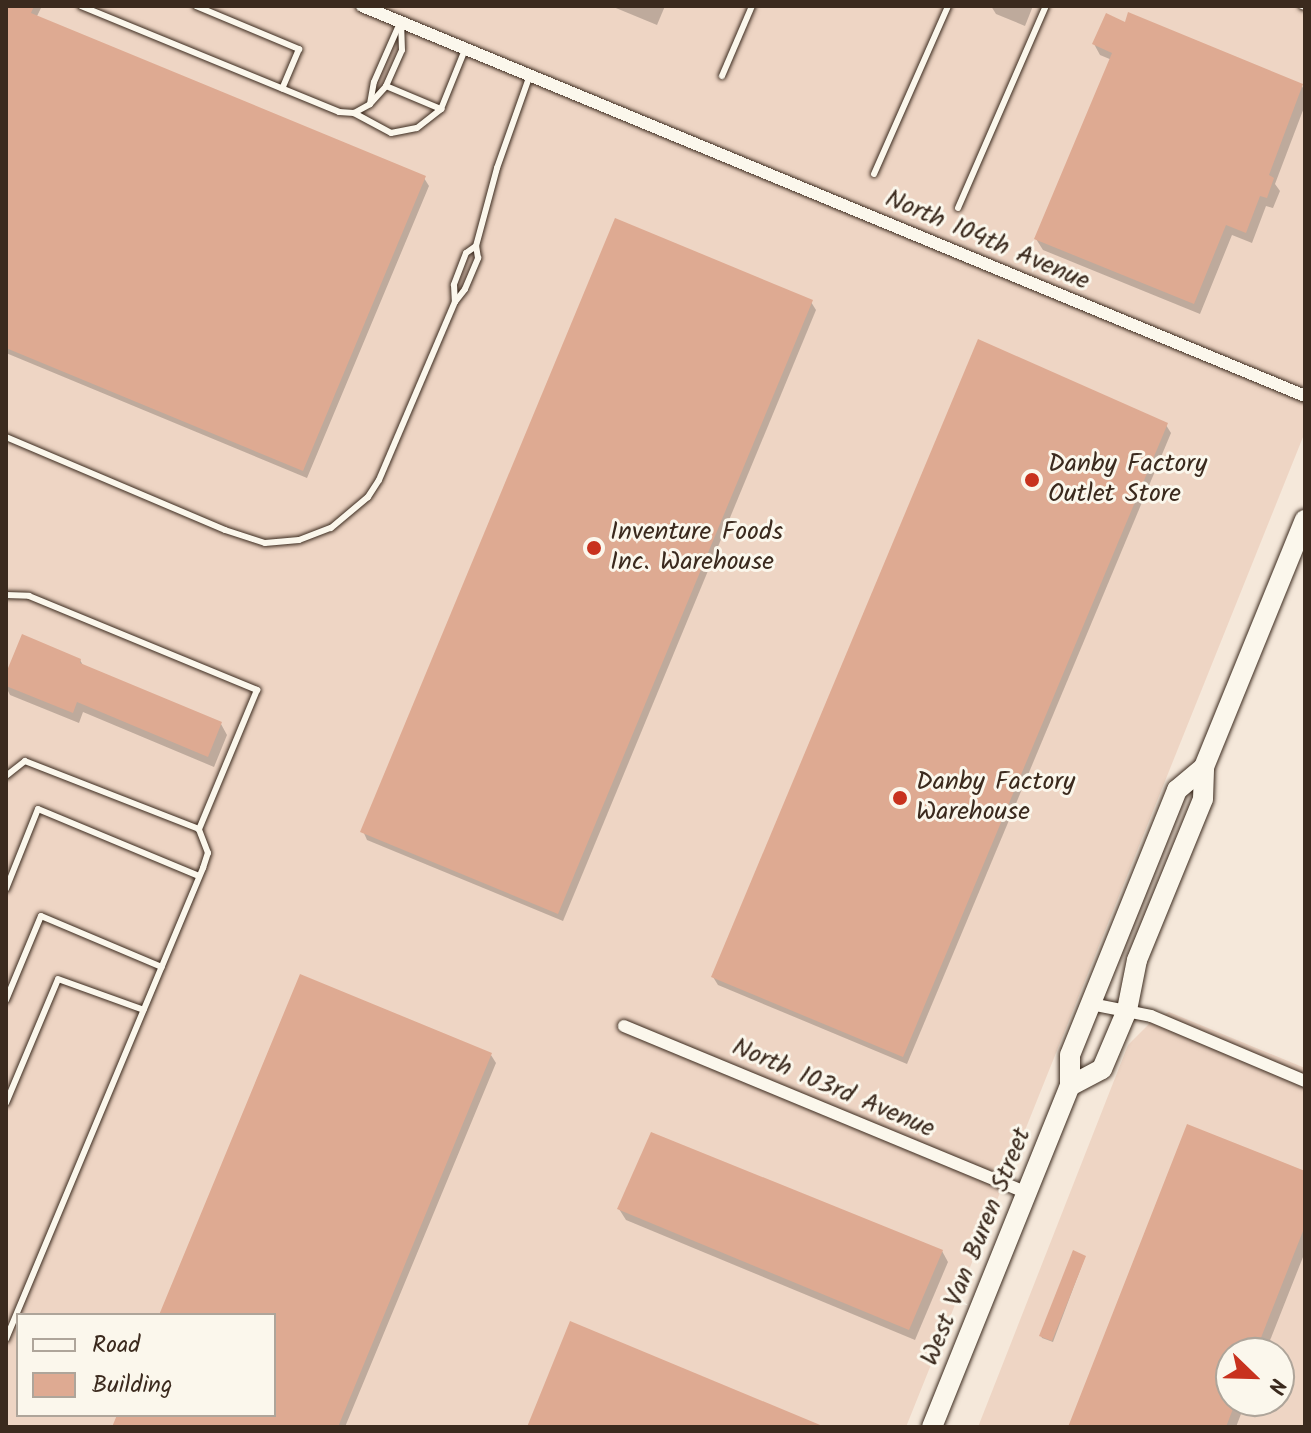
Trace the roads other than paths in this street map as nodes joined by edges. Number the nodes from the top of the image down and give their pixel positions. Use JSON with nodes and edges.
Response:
{"nodes":[{"id":1,"x":81,"y":6,"type":"edge"},
{"id":2,"x":196,"y":6,"type":"edge"},
{"id":3,"x":362,"y":6,"type":"edge"},
{"id":4,"x":752,"y":6,"type":"edge"},
{"id":5,"x":948,"y":6,"type":"edge"},
{"id":6,"x":1046,"y":6,"type":"edge"},
{"id":7,"x":401,"y":21,"type":"junction"},
{"id":8,"x":466,"y":47,"type":"junction"},
{"id":9,"x":530,"y":75,"type":"junction"},
{"id":10,"x":722,"y":76,"type":"dead end"},
{"id":11,"x":386,"y":86,"type":"junction"},
{"id":12,"x":282,"y":89,"type":"junction"},
{"id":13,"x":370,"y":104,"type":"junction"},
{"id":14,"x":441,"y":109,"type":"junction"},
{"id":15,"x":354,"y":113,"type":"junction"},
{"id":16,"x":874,"y":174,"type":"dead end"},
{"id":17,"x":958,"y":208,"type":"dead end"},
{"id":18,"x":476,"y":246,"type":"junction"},
{"id":19,"x":455,"y":302,"type":"junction"},
{"id":20,"x":1305,"y":396,"type":"edge"},
{"id":21,"x":6,"y":437,"type":"edge"},
{"id":22,"x":1305,"y":520,"type":"edge"},
{"id":23,"x":6,"y":595,"type":"edge"},
{"id":24,"x":1204,"y":767,"type":"junction"},
{"id":25,"x":6,"y":776,"type":"edge"},
{"id":26,"x":199,"y":829,"type":"junction"},
{"id":27,"x":1148,"y":863,"type":"junction"},
{"id":28,"x":199,"y":876,"type":"junction"},
{"id":29,"x":6,"y":889,"type":"edge"},
{"id":30,"x":162,"y":967,"type":"junction"},
{"id":31,"x":6,"y":1000,"type":"edge"},
{"id":32,"x":1091,"y":1004,"type":"junction"},
{"id":33,"x":144,"y":1010,"type":"junction"},
{"id":34,"x":1127,"y":1010,"type":"junction"},
{"id":35,"x":624,"y":1026,"type":"dead end"},
{"id":36,"x":1305,"y":1081,"type":"edge"},
{"id":37,"x":1070,"y":1086,"type":"junction"},
{"id":38,"x":6,"y":1103,"type":"edge"},
{"id":39,"x":1025,"y":1192,"type":"junction"},
{"id":40,"x":17,"y":1313,"type":"edge"},
{"id":41,"x":16,"y":1315,"type":"edge"},
{"id":42,"x":6,"y":1339,"type":"edge"},
{"id":43,"x":932,"y":1427,"type":"edge"}],
"edges":[{"from":1,"to":12,"type":"lane"},
{"from":2,"to":12,"type":"lane"},
{"from":3,"to":7,"type":"street","name":"North 104th Avenue"},
{"from":4,"to":10,"type":"lane"},
{"from":5,"to":16,"type":"lane"},
{"from":6,"to":17,"type":"lane"},
{"from":7,"to":8,"type":"street","name":"North 104th Avenue"},
{"from":7,"to":11,"type":"lane"},
{"from":7,"to":13,"type":"lane"},
{"from":8,"to":9,"type":"street","name":"North 104th Avenue"},
{"from":8,"to":14,"type":"lane"},
{"from":9,"to":18,"type":"lane"},
{"from":9,"to":20,"type":"street","name":"North 104th Avenue"},
{"from":11,"to":13,"type":"lane"},
{"from":11,"to":14,"type":"lane"},
{"from":12,"to":15,"type":"lane"},
{"from":13,"to":15,"type":"lane"},
{"from":14,"to":15,"type":"lane"},
{"from":18,"to":19,"type":"lane"},
{"from":18,"to":19,"type":"lane"},
{"from":19,"to":21,"type":"lane"},
{"from":22,"to":24,"type":"main road","name":"West Van Buren Street"},
{"from":23,"to":26,"type":"lane"},
{"from":24,"to":27,"type":"main road","name":"West Van Buren Street"},
{"from":24,"to":34,"type":"main road","name":"West Van Buren Street"},
{"from":25,"to":26,"type":"lane"},
{"from":26,"to":28,"type":"lane"},
{"from":27,"to":32,"type":"main road","name":"West Van Buren Street"},
{"from":27,"to":34,"type":"main road"},
{"from":28,"to":29,"type":"lane"},
{"from":28,"to":30,"type":"lane"},
{"from":30,"to":31,"type":"lane"},
{"from":30,"to":33,"type":"lane"},
{"from":32,"to":34,"type":"street"},
{"from":32,"to":37,"type":"main road","name":"West Van Buren Street"},
{"from":33,"to":38,"type":"lane"},
{"from":33,"to":40,"type":"lane"},
{"from":34,"to":36,"type":"street"},
{"from":34,"to":37,"type":"main road","name":"West Van Buren Street"},
{"from":35,"to":39,"type":"street","name":"North 103rd Avenue"},
{"from":37,"to":39,"type":"main road","name":"West Van Buren Street"},
{"from":39,"to":43,"type":"main road","name":"West Van Buren Street"},
{"from":41,"to":42,"type":"lane"}]}
